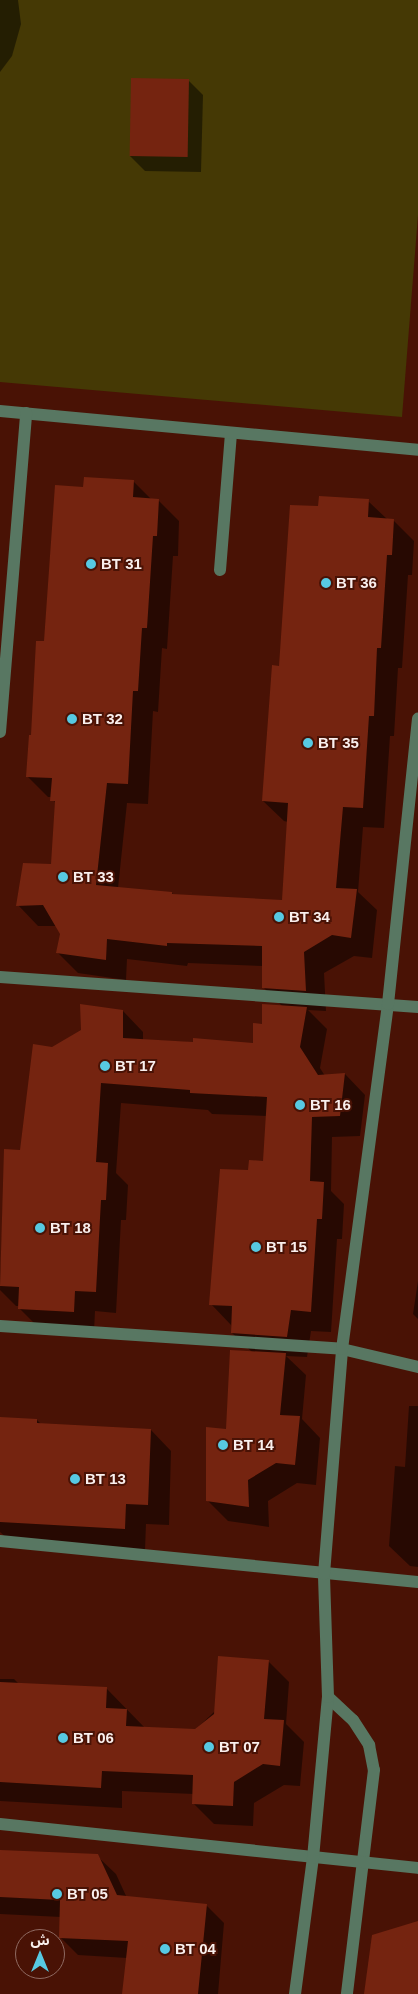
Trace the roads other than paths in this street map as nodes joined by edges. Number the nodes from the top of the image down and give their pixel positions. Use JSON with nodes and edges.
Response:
{"nodes":[{"id":1,"x":0,"y":411,"type":"edge"},
{"id":2,"x":26,"y":413,"type":"junction"},
{"id":3,"x":231,"y":433,"type":"junction"},
{"id":4,"x":418,"y":450,"type":"edge"},
{"id":5,"x":220,"y":570,"type":"dead end"},
{"id":6,"x":418,"y":719,"type":"edge"},
{"id":7,"x":0,"y":732,"type":"edge"},
{"id":8,"x":0,"y":977,"type":"edge"},
{"id":9,"x":388,"y":1004,"type":"junction"},
{"id":10,"x":418,"y":1007,"type":"edge"},
{"id":11,"x":0,"y":1326,"type":"edge"},
{"id":12,"x":342,"y":1349,"type":"junction"},
{"id":13,"x":418,"y":1367,"type":"edge"},
{"id":14,"x":0,"y":1542,"type":"edge"},
{"id":15,"x":324,"y":1574,"type":"junction"},
{"id":16,"x":418,"y":1582,"type":"edge"},
{"id":17,"x":328,"y":1697,"type":"junction"},
{"id":18,"x":0,"y":1824,"type":"edge"},
{"id":19,"x":313,"y":1858,"type":"junction"},
{"id":20,"x":364,"y":1862,"type":"junction"},
{"id":21,"x":418,"y":1868,"type":"edge"},
{"id":22,"x":295,"y":1994,"type":"edge"},
{"id":23,"x":347,"y":1994,"type":"edge"}],
"edges":[{"from":1,"to":2,"type":"street"},
{"from":2,"to":3,"type":"street"},
{"from":2,"to":7,"type":"street"},
{"from":3,"to":4,"type":"street"},
{"from":3,"to":5,"type":"street"},
{"from":6,"to":9,"type":"street"},
{"from":8,"to":9,"type":"street"},
{"from":9,"to":10,"type":"street"},
{"from":9,"to":12,"type":"street"},
{"from":11,"to":12,"type":"street"},
{"from":12,"to":13,"type":"street"},
{"from":12,"to":15,"type":"street"},
{"from":14,"to":15,"type":"street"},
{"from":15,"to":16,"type":"street"},
{"from":15,"to":17,"type":"street"},
{"from":17,"to":19,"type":"street"},
{"from":17,"to":20,"type":"street"},
{"from":18,"to":19,"type":"street"},
{"from":19,"to":20,"type":"street"},
{"from":19,"to":22,"type":"street"},
{"from":20,"to":21,"type":"street"},
{"from":20,"to":23,"type":"street"}]}
